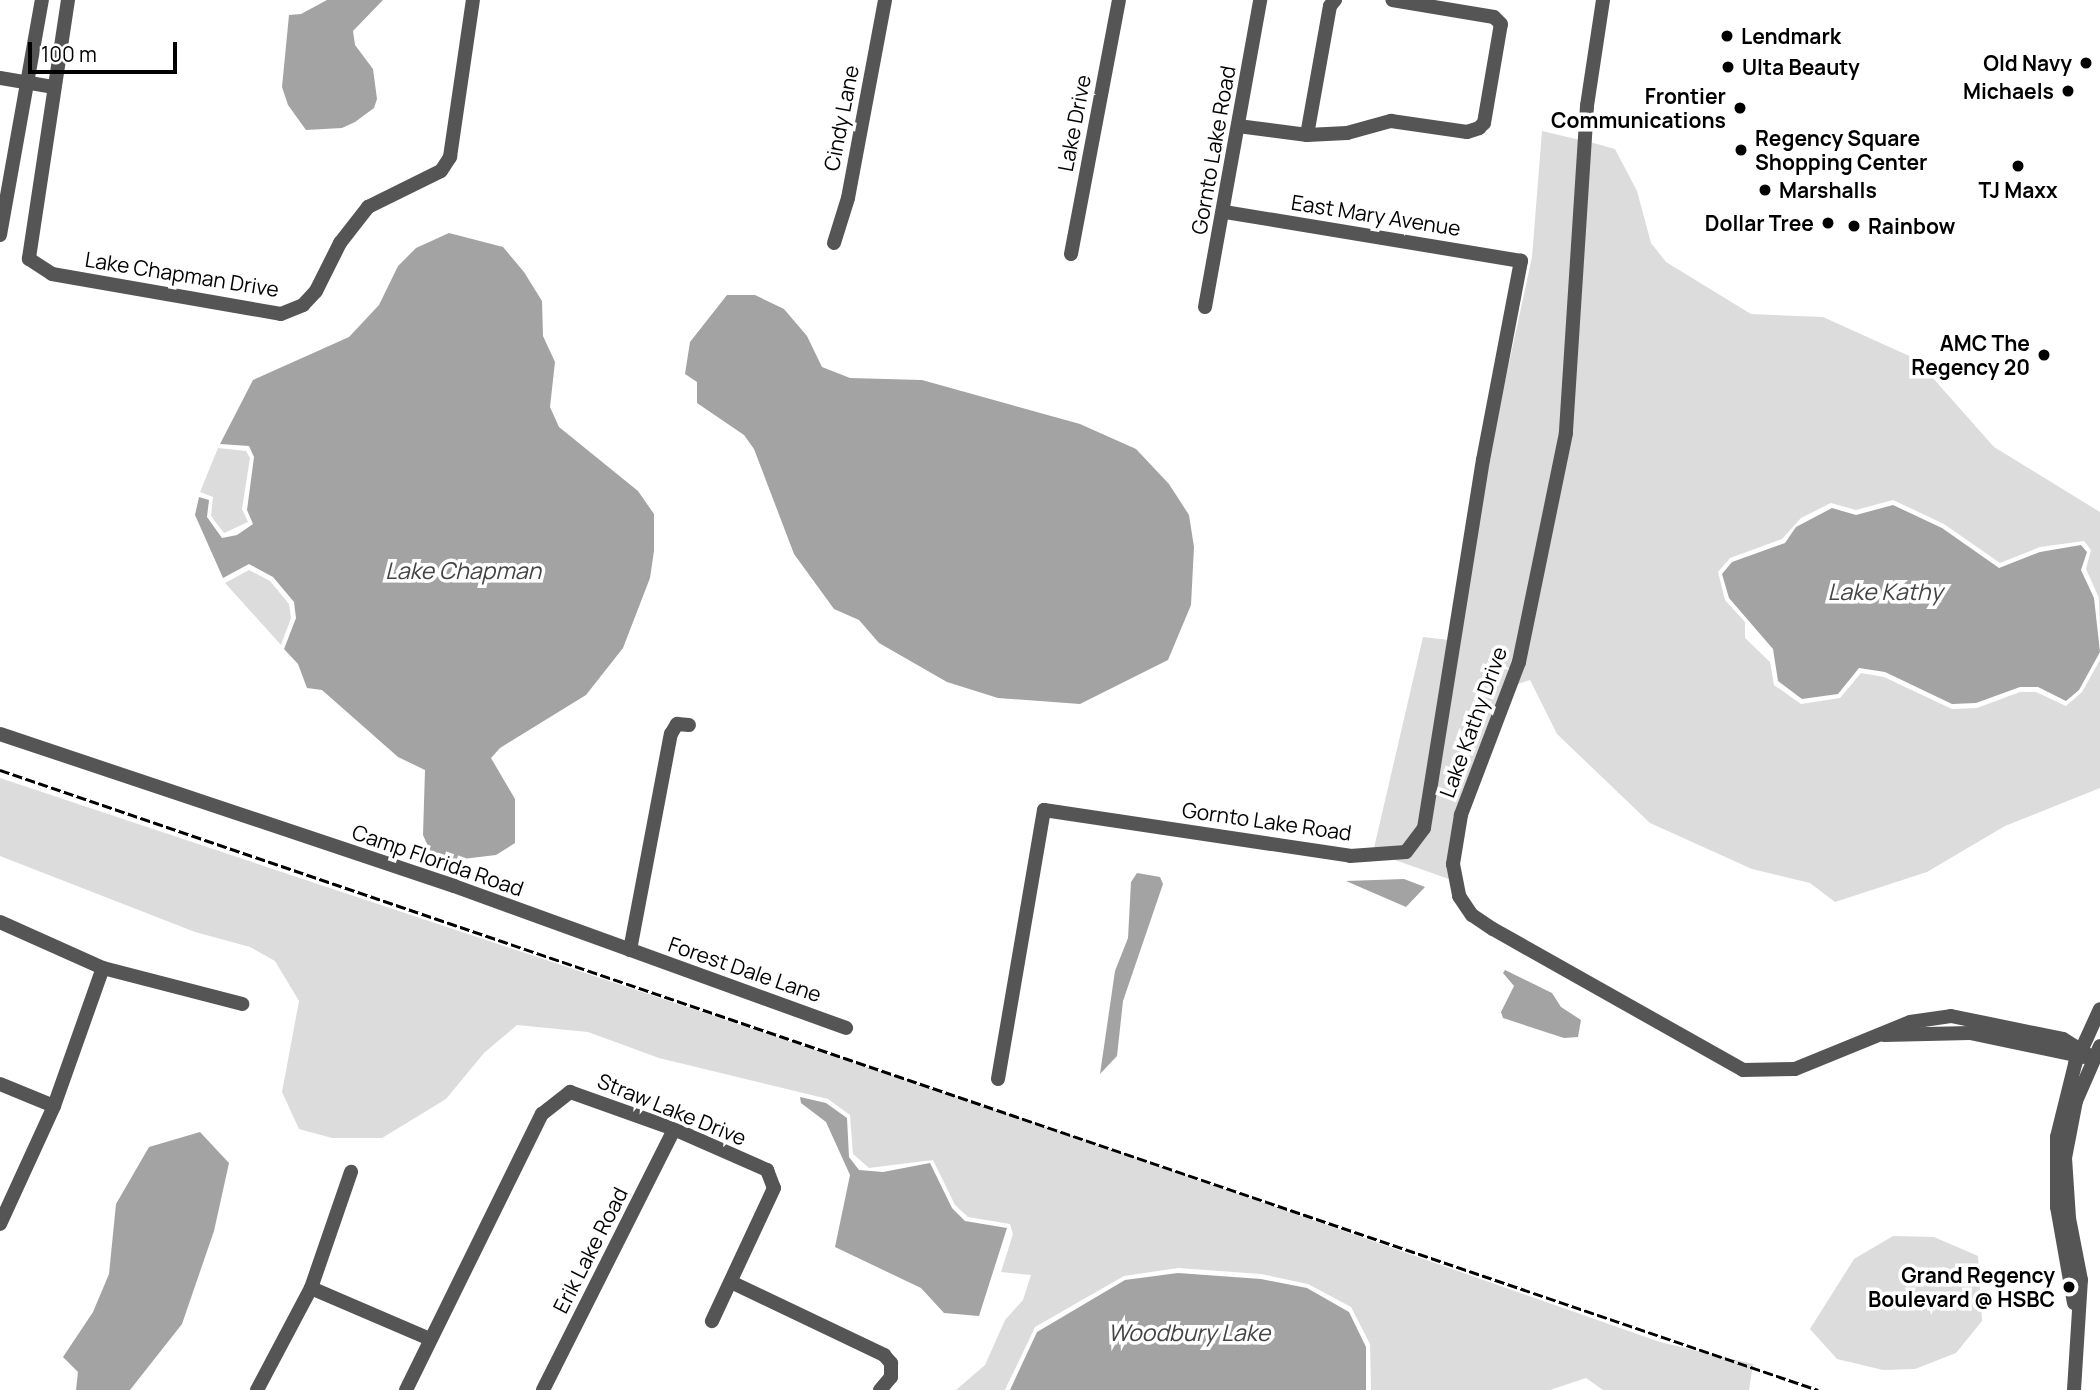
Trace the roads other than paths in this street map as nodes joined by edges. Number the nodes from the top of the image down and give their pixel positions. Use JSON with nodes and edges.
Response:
{"nodes":[{"id":1,"x":41,"y":0,"type":"edge"},
{"id":2,"x":68,"y":0,"type":"edge"},
{"id":3,"x":473,"y":0,"type":"edge"},
{"id":4,"x":885,"y":0,"type":"edge"},
{"id":5,"x":1119,"y":0,"type":"edge"},
{"id":6,"x":1261,"y":0,"type":"edge"},
{"id":7,"x":1335,"y":0,"type":"edge"},
{"id":8,"x":1392,"y":0,"type":"edge"},
{"id":9,"x":1603,"y":0,"type":"edge"},
{"id":10,"x":0,"y":78,"type":"edge"},
{"id":11,"x":27,"y":82,"type":"junction"},
{"id":12,"x":54,"y":87,"type":"junction"},
{"id":13,"x":1238,"y":126,"type":"junction"},
{"id":14,"x":1307,"y":135,"type":"junction"},
{"id":15,"x":1224,"y":212,"type":"junction"},
{"id":16,"x":0,"y":233,"type":"edge"},
{"id":17,"x":834,"y":243,"type":"dead end"},
{"id":18,"x":1071,"y":254,"type":"dead end"},
{"id":19,"x":1521,"y":261,"type":"joint"},
{"id":20,"x":1205,"y":307,"type":"dead end"},
{"id":21,"x":689,"y":725,"type":"dead end"},
{"id":22,"x":0,"y":734,"type":"edge"},
{"id":23,"x":0,"y":922,"type":"edge"},
{"id":24,"x":630,"y":950,"type":"junction"},
{"id":25,"x":103,"y":968,"type":"junction"},
{"id":26,"x":242,"y":1003,"type":"dead end"},
{"id":27,"x":2100,"y":1009,"type":"edge"},
{"id":28,"x":846,"y":1028,"type":"dead end"},
{"id":29,"x":2079,"y":1051,"type":"junction"},
{"id":30,"x":2097,"y":1052,"type":"edge"},
{"id":31,"x":998,"y":1079,"type":"dead end"},
{"id":32,"x":0,"y":1084,"type":"edge"},
{"id":33,"x":54,"y":1106,"type":"junction"},
{"id":34,"x":674,"y":1129,"type":"junction"},
{"id":35,"x":351,"y":1172,"type":"dead end"},
{"id":36,"x":0,"y":1224,"type":"edge"},
{"id":37,"x":731,"y":1282,"type":"junction"},
{"id":38,"x":311,"y":1288,"type":"junction"},
{"id":39,"x":2078,"y":1318,"type":"junction"},
{"id":40,"x":712,"y":1321,"type":"dead end"},
{"id":41,"x":430,"y":1339,"type":"junction"},
{"id":42,"x":257,"y":1390,"type":"edge"},
{"id":43,"x":406,"y":1390,"type":"edge"},
{"id":44,"x":542,"y":1390,"type":"edge"},
{"id":45,"x":880,"y":1390,"type":"edge"},
{"id":46,"x":2074,"y":1390,"type":"edge"}],
"edges":[{"from":1,"to":11,"type":"street"},
{"from":2,"to":12,"type":"street","name":"Lake Chapman Drive"},
{"from":3,"to":12,"type":"street","name":"Lake Chapman Drive"},
{"from":4,"to":17,"type":"street","name":"Cindy Lane"},
{"from":5,"to":18,"type":"street","name":"Lake Drive"},
{"from":6,"to":13,"type":"street","name":"Gornto Lake Road"},
{"from":7,"to":14,"type":"street"},
{"from":8,"to":14,"type":"street"},
{"from":9,"to":29,"type":"street","name":"Lake Kathy Drive"},
{"from":10,"to":11,"type":"street"},
{"from":11,"to":12,"type":"street"},
{"from":11,"to":16,"type":"street"},
{"from":13,"to":14,"type":"street"},
{"from":13,"to":15,"type":"street","name":"Gornto Lake Road"},
{"from":15,"to":19,"type":"street","name":"East Mary Avenue"},
{"from":15,"to":20,"type":"street","name":"Gornto Lake Road"},
{"from":19,"to":31,"type":"street","name":"Gornto Lake Road"},
{"from":21,"to":24,"type":"street"},
{"from":22,"to":24,"type":"street","name":"Camp Florida Road"},
{"from":23,"to":25,"type":"street"},
{"from":24,"to":28,"type":"street","name":"Forest Dale Lane"},
{"from":25,"to":26,"type":"street"},
{"from":25,"to":33,"type":"street"},
{"from":27,"to":29,"type":"street"},
{"from":29,"to":30,"type":"street","name":"Lake Kathy Drive"},
{"from":29,"to":39,"type":"street"},
{"from":30,"to":39,"type":"street"},
{"from":32,"to":33,"type":"street"},
{"from":33,"to":36,"type":"street"},
{"from":34,"to":37,"type":"street","name":"Straw Lake Drive"},
{"from":34,"to":41,"type":"street","name":"Straw Lake Drive"},
{"from":34,"to":44,"type":"street","name":"Erik Lake Road"},
{"from":35,"to":38,"type":"street"},
{"from":37,"to":40,"type":"street","name":"Straw Lake Drive"},
{"from":37,"to":45,"type":"street"},
{"from":38,"to":41,"type":"street"},
{"from":38,"to":42,"type":"street"},
{"from":39,"to":46,"type":"street"},
{"from":41,"to":43,"type":"street","name":"Straw Lake Drive"}]}
